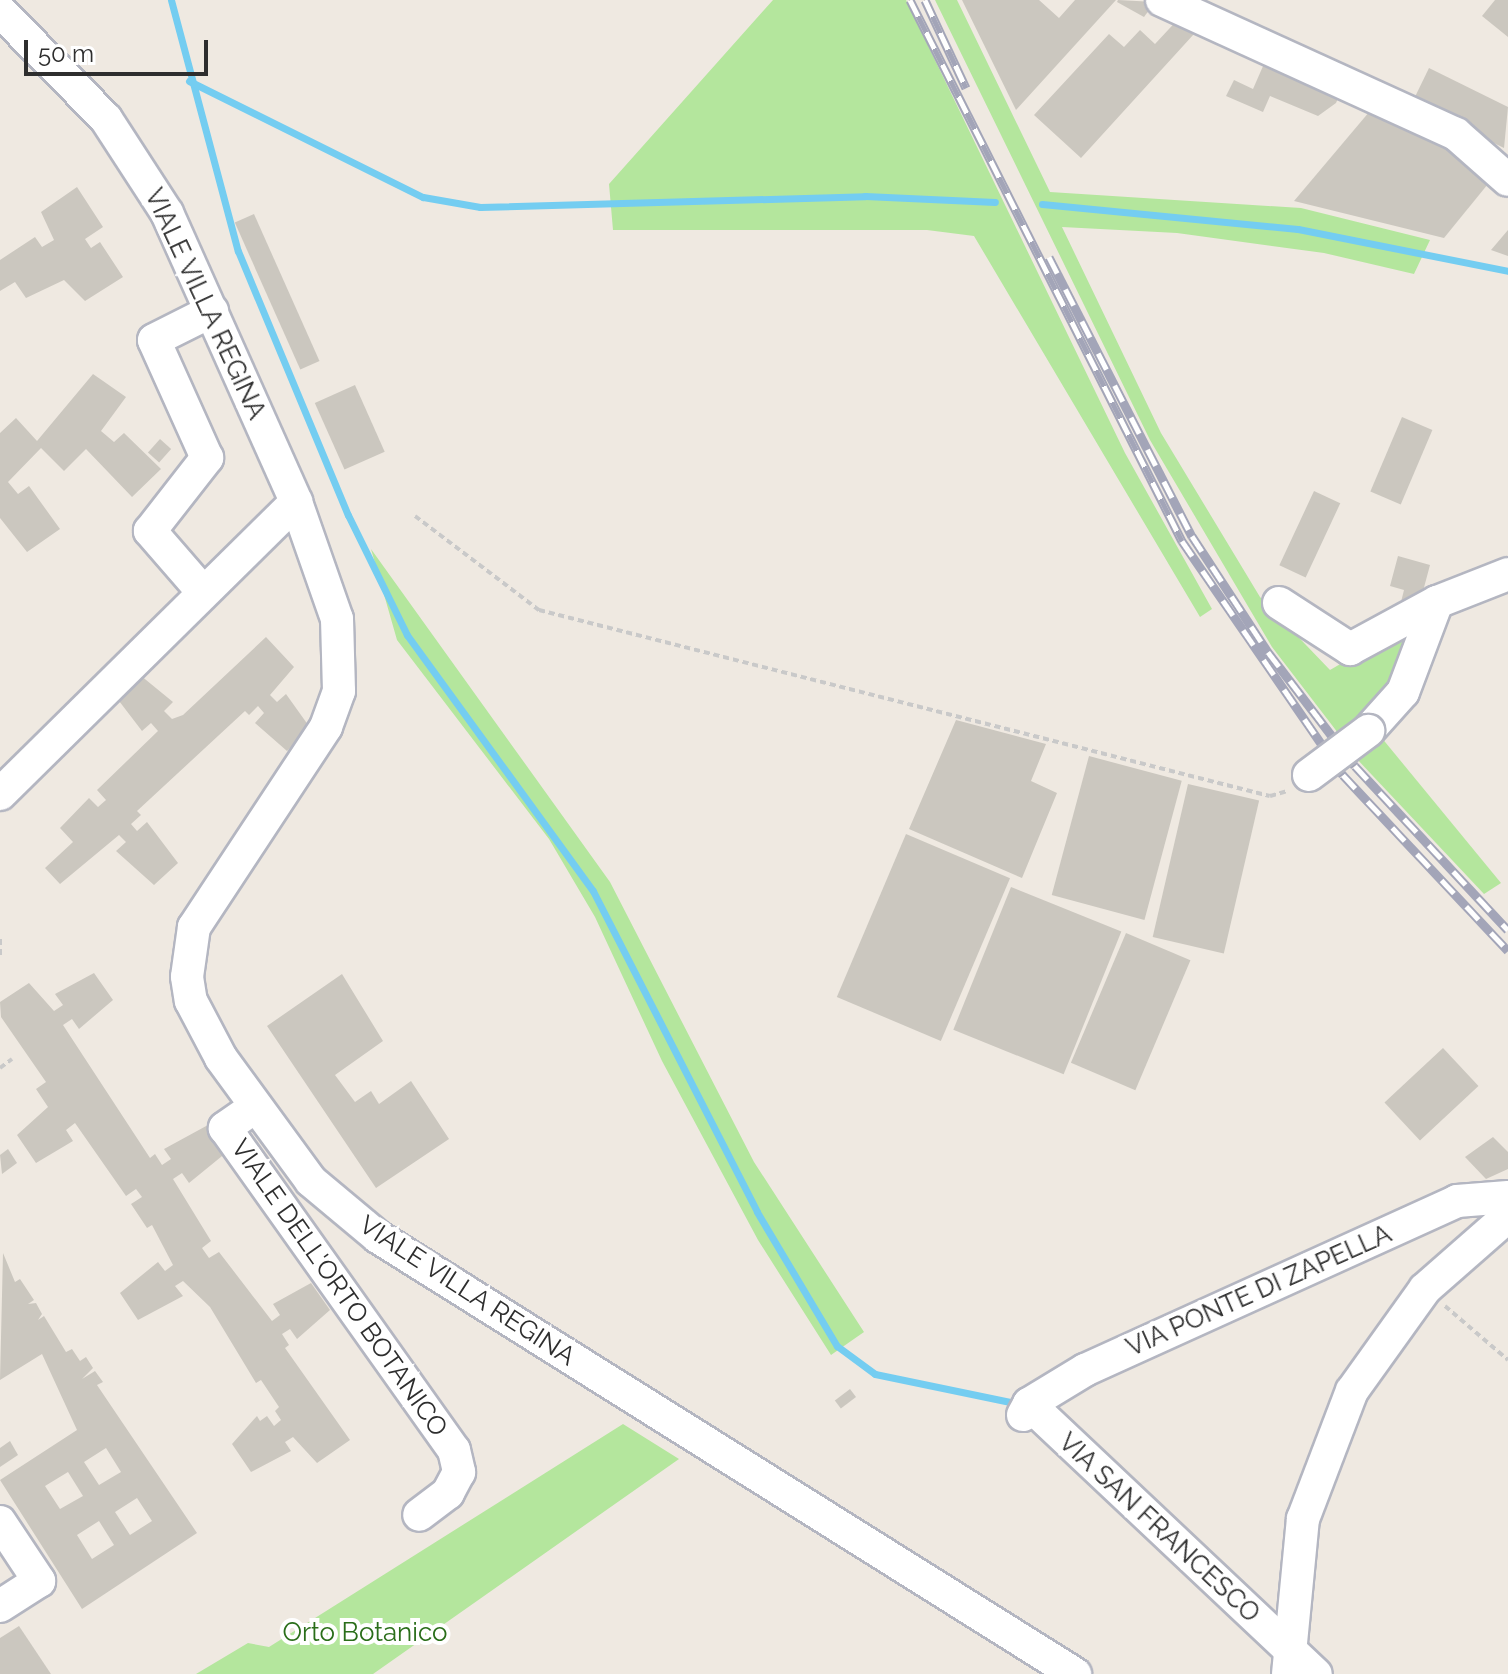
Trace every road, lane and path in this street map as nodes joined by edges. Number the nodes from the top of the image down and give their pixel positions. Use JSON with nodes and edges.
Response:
{"nodes":[{"id":1,"x":1162,"y":0,"type":"edge"},
{"id":2,"x":0,"y":11,"type":"edge"},
{"id":3,"x":1508,"y":180,"type":"edge"},
{"id":4,"x":212,"y":311,"type":"junction"},
{"id":5,"x":296,"y":502,"type":"junction"},
{"id":6,"x":415,"y":516,"type":"dead end"},
{"id":7,"x":1508,"y":574,"type":"edge"},
{"id":8,"x":203,"y":592,"type":"junction"},
{"id":9,"x":1437,"y":602,"type":"junction"},
{"id":10,"x":1279,"y":603,"type":"dead end"},
{"id":11,"x":1309,"y":775,"type":"joint"},
{"id":12,"x":0,"y":794,"type":"edge"},
{"id":13,"x":0,"y":939,"type":"edge"},
{"id":14,"x":0,"y":959,"type":"edge"},
{"id":15,"x":12,"y":1059,"type":"dead end"},
{"id":16,"x":0,"y":1068,"type":"edge"},
{"id":17,"x":255,"y":1107,"type":"junction"},
{"id":18,"x":1508,"y":1197,"type":"edge"},
{"id":19,"x":1508,"y":1216,"type":"edge"},
{"id":20,"x":1425,"y":1289,"type":"junction"},
{"id":21,"x":1508,"y":1360,"type":"edge"},
{"id":22,"x":1026,"y":1409,"type":"joint"},
{"id":23,"x":419,"y":1515,"type":"dead end"},
{"id":24,"x":0,"y":1522,"type":"edge"},
{"id":25,"x":0,"y":1606,"type":"edge"},
{"id":26,"x":1289,"y":1662,"type":"edge"},
{"id":27,"x":1075,"y":1674,"type":"edge"},
{"id":28,"x":1316,"y":1674,"type":"edge"}],
"edges":[{"from":1,"to":3,"type":"street"},
{"from":2,"to":4,"type":"street","name":"VIALE VILLA REGINA"},
{"from":4,"to":5,"type":"street","name":"VIALE VILLA REGINA"},
{"from":4,"to":8,"type":"street"},
{"from":5,"to":8,"type":"street"},
{"from":5,"to":17,"type":"street","name":"VIALE VILLA REGINA"},
{"from":6,"to":11,"type":"path"},
{"from":7,"to":9,"type":"street"},
{"from":8,"to":12,"type":"street"},
{"from":9,"to":10,"type":"street"},
{"from":9,"to":11,"type":"street","bridge":true},
{"from":13,"to":14,"type":"path"},
{"from":15,"to":16,"type":"path"},
{"from":17,"to":23,"type":"street","name":"VIALE DELL'ORTO BOTANICO"},
{"from":17,"to":27,"type":"street","name":"VIALE VILLA REGINA"},
{"from":18,"to":22,"type":"street","name":"VIA PONTE DI ZAPELLA"},
{"from":19,"to":20,"type":"street"},
{"from":20,"to":21,"type":"path"},
{"from":20,"to":26,"type":"street"},
{"from":22,"to":26,"type":"street","name":"VIA SAN FRANCESCO"},
{"from":24,"to":25,"type":"street"},
{"from":26,"to":28,"type":"street","name":"VIA SAN FRANCESCO"}]}
